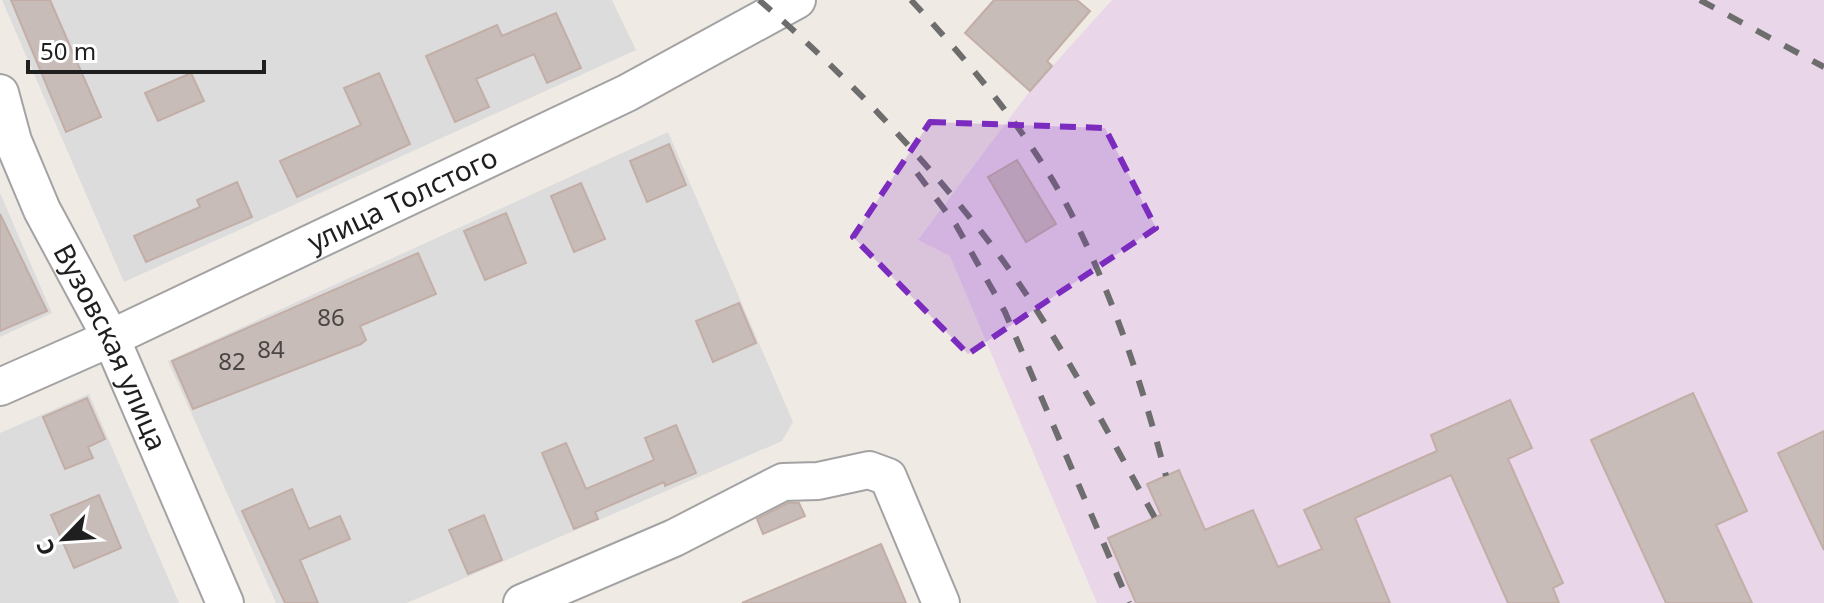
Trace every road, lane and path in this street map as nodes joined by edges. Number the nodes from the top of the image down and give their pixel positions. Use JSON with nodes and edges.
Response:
{"nodes":[{"id":1,"x":797,"y":0,"type":"edge"},
{"id":2,"x":0,"y":93,"type":"edge"},
{"id":3,"x":111,"y":338,"type":"junction"},
{"id":4,"x":0,"y":387,"type":"edge"},
{"id":5,"x":225,"y":603,"type":"edge"},
{"id":6,"x":522,"y":603,"type":"edge"},
{"id":7,"x":941,"y":603,"type":"edge"}],
"edges":[{"from":1,"to":3,"type":"street","name":"улица Толстого"},
{"from":2,"to":3,"type":"street","name":"Вузовская улица"},
{"from":3,"to":4,"type":"street","name":"улица Толстого"},
{"from":3,"to":5,"type":"street","name":"Вузовская улица"},
{"from":6,"to":7,"type":"street"}]}
